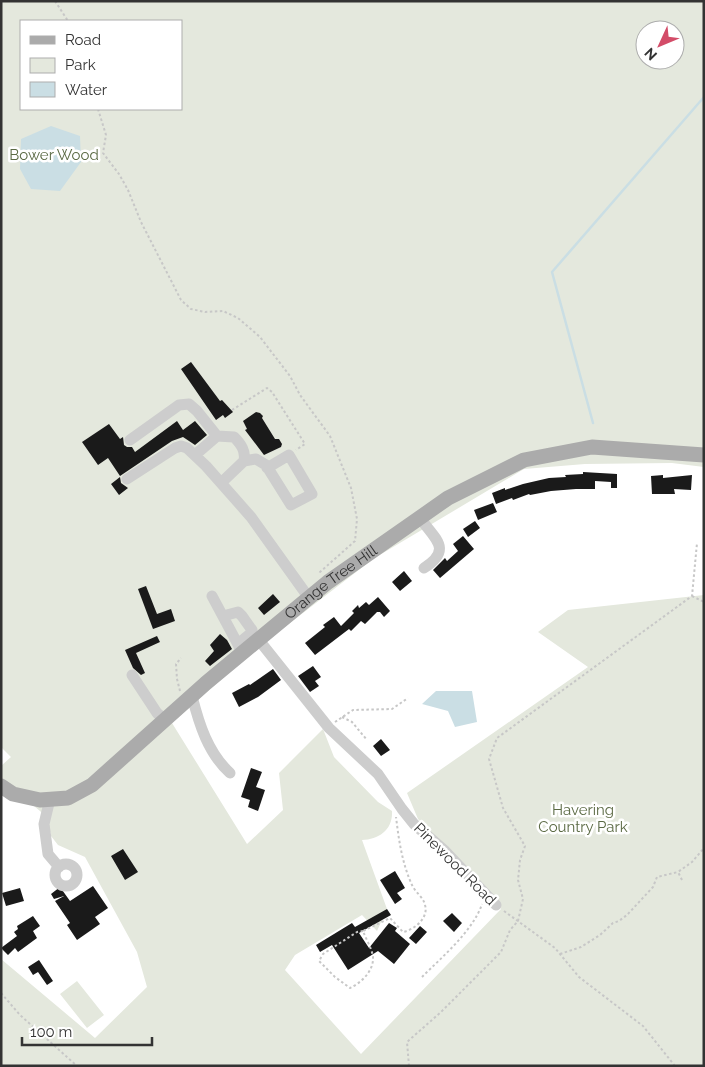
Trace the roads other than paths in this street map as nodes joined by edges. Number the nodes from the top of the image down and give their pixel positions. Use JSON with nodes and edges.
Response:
{"nodes":[{"id":1,"x":217,"y":436,"type":"junction"},
{"id":2,"x":130,"y":440,"type":"dead end"},
{"id":3,"x":195,"y":455,"type":"junction"},
{"id":4,"x":704,"y":455,"type":"edge"},
{"id":5,"x":244,"y":461,"type":"junction"},
{"id":6,"x":268,"y":468,"type":"junction"},
{"id":7,"x":127,"y":479,"type":"dead end"},
{"id":8,"x":221,"y":483,"type":"junction"},
{"id":9,"x":420,"y":518,"type":"junction"},
{"id":10,"x":424,"y":568,"type":"dead end"},
{"id":11,"x":314,"y":594,"type":"junction"},
{"id":12,"x":212,"y":596,"type":"dead end"},
{"id":13,"x":223,"y":616,"type":"junction"},
{"id":14,"x":258,"y":639,"type":"junction"},
{"id":15,"x":240,"y":648,"type":"junction"},
{"id":16,"x":132,"y":675,"type":"dead end"},
{"id":17,"x":189,"y":698,"type":"junction"},
{"id":18,"x":165,"y":720,"type":"junction"},
{"id":19,"x":230,"y":773,"type":"dead end"},
{"id":20,"x":1,"y":786,"type":"edge"},
{"id":21,"x":50,"y":799,"type":"junction"},
{"id":22,"x":59,"y":867,"type":"dead end"},
{"id":23,"x":496,"y":906,"type":"road end"}],
"edges":[{"from":1,"to":2,"type":"street"},
{"from":1,"to":3,"type":"street"},
{"from":1,"to":5,"type":"street"},
{"from":3,"to":7,"type":"street"},
{"from":3,"to":8,"type":"street"},
{"from":4,"to":9,"type":"main road","name":"Orange Tree Hill"},
{"from":5,"to":6,"type":"street"},
{"from":5,"to":8,"type":"street"},
{"from":6,"to":6,"type":"street"},
{"from":8,"to":11,"type":"street"},
{"from":9,"to":10,"type":"street"},
{"from":9,"to":11,"type":"main road","name":"Orange Tree Hill"},
{"from":11,"to":14,"type":"main road","name":"Orange Tree Hill"},
{"from":12,"to":13,"type":"street"},
{"from":13,"to":15,"type":"street"},
{"from":13,"to":15,"type":"street"},
{"from":14,"to":15,"type":"main road","name":"Orange Tree Hill"},
{"from":14,"to":23,"type":"street","name":"Pinewood Road"},
{"from":15,"to":17,"type":"main road","name":"Orange Tree Hill"},
{"from":16,"to":18,"type":"street"},
{"from":17,"to":18,"type":"main road","name":"Orange Tree Hill"},
{"from":17,"to":19,"type":"street"},
{"from":18,"to":21,"type":"main road","name":"Orange Tree Hill"},
{"from":20,"to":21,"type":"main road","name":"Orange Tree Hill"},
{"from":21,"to":22,"type":"street"}]}
